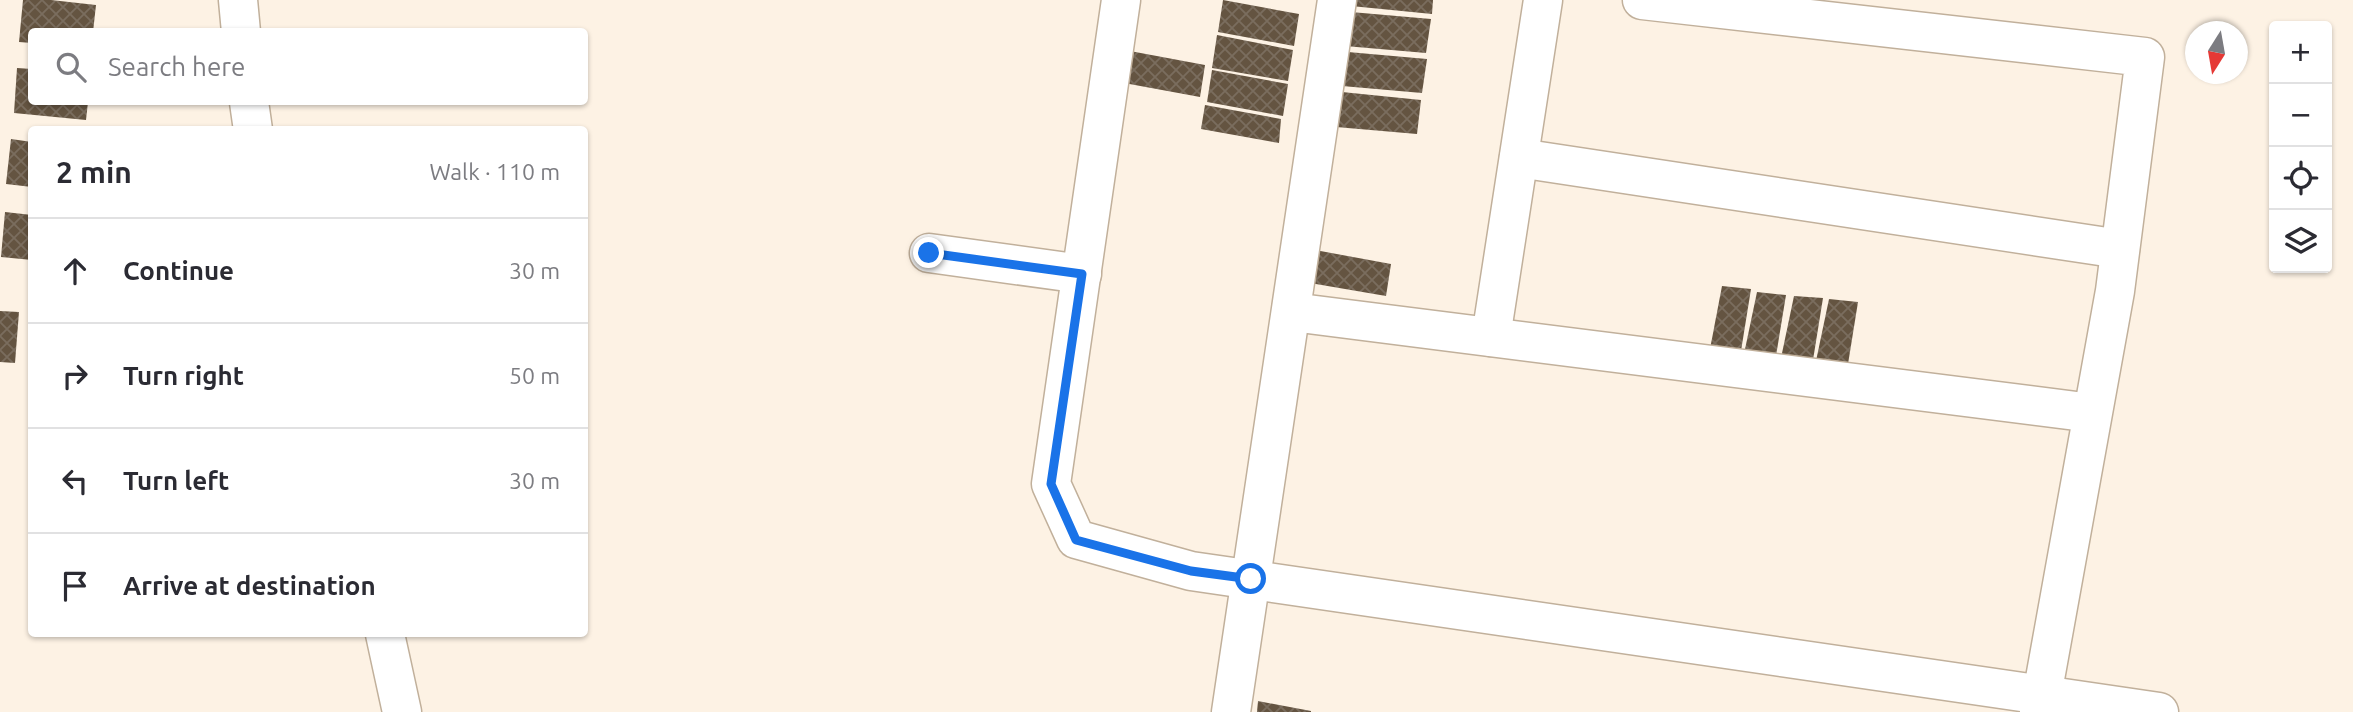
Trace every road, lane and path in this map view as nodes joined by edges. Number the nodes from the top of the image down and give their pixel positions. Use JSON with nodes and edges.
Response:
{"nodes":[{"id":1,"x":239,"y":0,"type":"edge"},
{"id":2,"x":1121,"y":0,"type":"edge"},
{"id":3,"x":1337,"y":0,"type":"edge"},
{"id":4,"x":1542,"y":0,"type":"edge"},
{"id":5,"x":1642,"y":0,"type":"edge"},
{"id":6,"x":1694,"y":3,"type":"edge"},
{"id":7,"x":241,"y":28,"type":"edge"},
{"id":8,"x":249,"y":105,"type":"edge"},
{"id":9,"x":252,"y":126,"type":"edge"},
{"id":10,"x":1519,"y":158,"type":"junction"},
{"id":11,"x":2120,"y":249,"type":"junction"},
{"id":12,"x":929,"y":253,"type":"dead end"},
{"id":13,"x":1082,"y":274,"type":"junction"},
{"id":14,"x":1292,"y":312,"type":"junction"},
{"id":15,"x":1492,"y":337,"type":"junction"},
{"id":16,"x":2092,"y":413,"type":"junction"},
{"id":17,"x":1251,"y":579,"type":"junction"},
{"id":18,"x":386,"y":637,"type":"edge"},
{"id":19,"x":2040,"y":704,"type":"edge"},
{"id":20,"x":402,"y":712,"type":"edge"},
{"id":21,"x":1231,"y":712,"type":"edge"},
{"id":22,"x":2159,"y":712,"type":"edge"}],
"edges":[{"from":1,"to":7,"type":"street"},
{"from":2,"to":13,"type":"street"},
{"from":3,"to":14,"type":"street"},
{"from":4,"to":10,"type":"street"},
{"from":5,"to":6,"type":"street"},
{"from":6,"to":11,"type":"street"},
{"from":8,"to":9,"type":"street"},
{"from":10,"to":11,"type":"street"},
{"from":10,"to":15,"type":"street"},
{"from":11,"to":16,"type":"street"},
{"from":12,"to":13,"type":"street"},
{"from":13,"to":17,"type":"street"},
{"from":14,"to":15,"type":"street"},
{"from":14,"to":17,"type":"street"},
{"from":15,"to":16,"type":"street"},
{"from":16,"to":19,"type":"street"},
{"from":17,"to":19,"type":"street"},
{"from":17,"to":21,"type":"street"},
{"from":18,"to":20,"type":"street"},
{"from":19,"to":22,"type":"street"}]}
